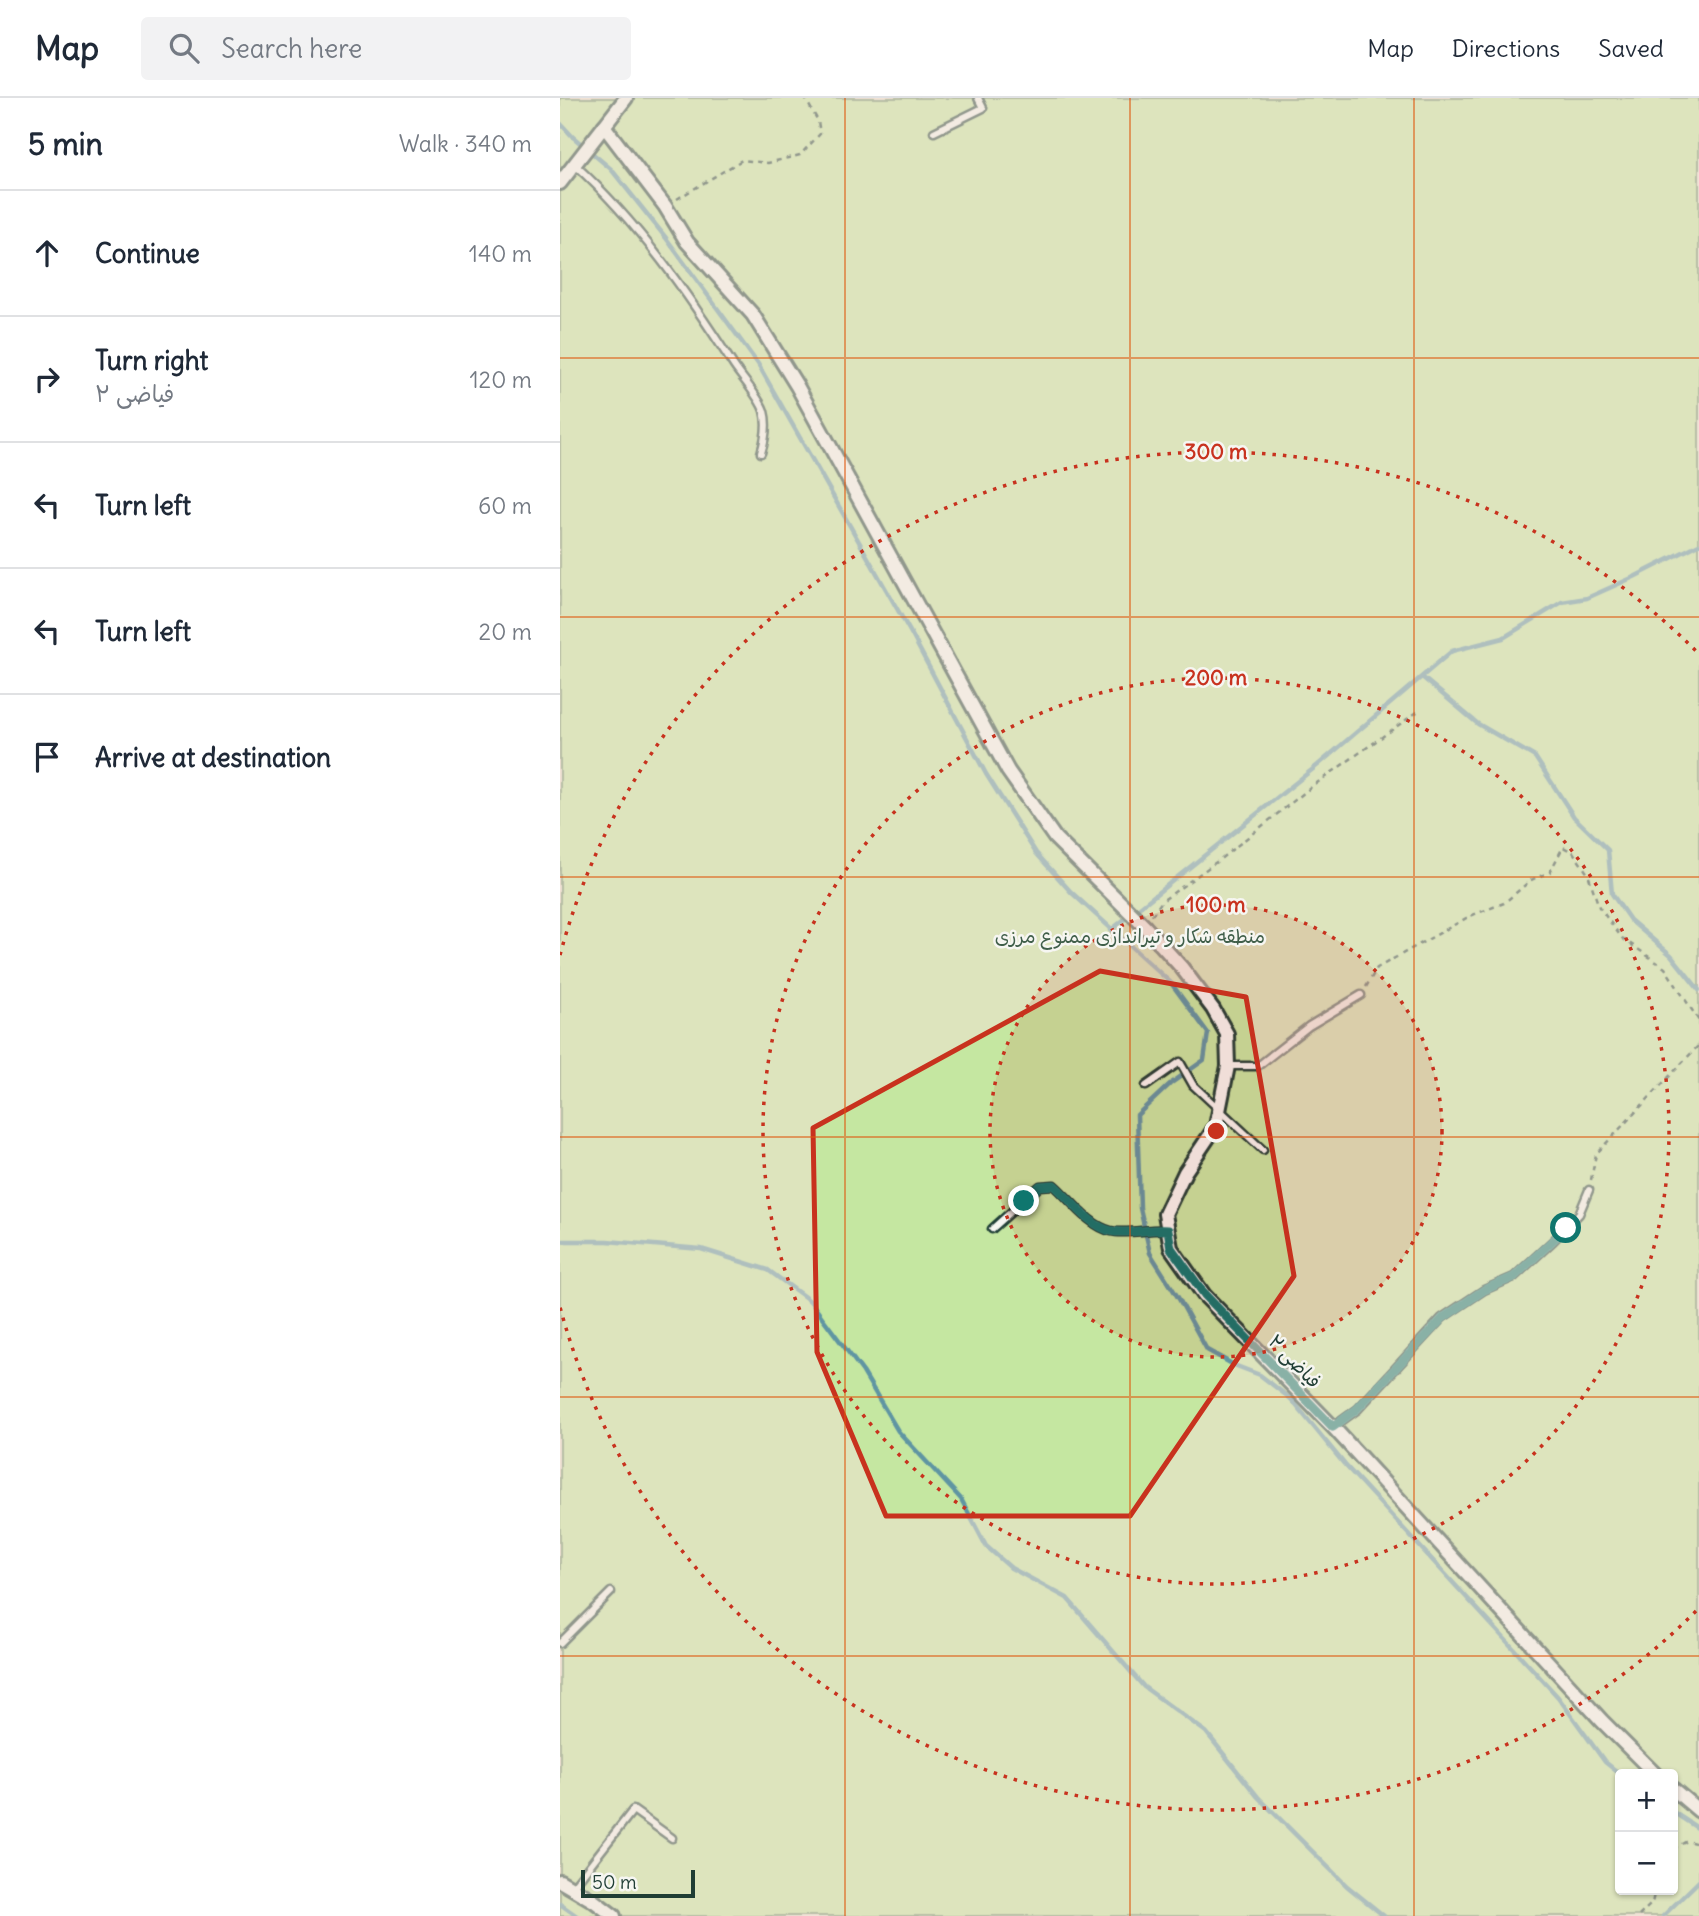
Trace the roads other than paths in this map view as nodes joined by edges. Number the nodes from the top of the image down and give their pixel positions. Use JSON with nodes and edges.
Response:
{"nodes":[{"id":1,"x":626,"y":98,"type":"edge"},
{"id":2,"x":978,"y":98,"type":"edge"},
{"id":3,"x":602,"y":130,"type":"junction"},
{"id":4,"x":934,"y":132,"type":"dead end"},
{"id":5,"x":577,"y":160,"type":"junction"},
{"id":6,"x":560,"y":183,"type":"edge"},
{"id":7,"x":761,"y":453,"type":"dead end"},
{"id":8,"x":1361,"y":995,"type":"road end"},
{"id":9,"x":1228,"y":1066,"type":"junction"},
{"id":10,"x":1146,"y":1086,"type":"dead end"},
{"id":11,"x":1220,"y":1108,"type":"junction"},
{"id":12,"x":1263,"y":1150,"type":"dead end"},
{"id":13,"x":1588,"y":1190,"type":"road end"},
{"id":14,"x":992,"y":1229,"type":"dead end"},
{"id":15,"x":1168,"y":1230,"type":"junction"},
{"id":16,"x":1333,"y":1427,"type":"junction"},
{"id":17,"x":611,"y":1592,"type":"dead end"},
{"id":18,"x":560,"y":1643,"type":"edge"},
{"id":19,"x":1650,"y":1769,"type":"edge"},
{"id":20,"x":1678,"y":1793,"type":"edge"},
{"id":21,"x":1699,"y":1811,"type":"edge"},
{"id":22,"x":672,"y":1838,"type":"dead end"},
{"id":23,"x":566,"y":1884,"type":"edge"},
{"id":24,"x":614,"y":1916,"type":"edge"}],
"edges":[{"from":1,"to":3,"type":"street"},
{"from":2,"to":4,"type":"lane"},
{"from":3,"to":5,"type":"street"},
{"from":3,"to":9,"type":"street"},
{"from":5,"to":6,"type":"street"},
{"from":5,"to":7,"type":"lane"},
{"from":8,"to":9,"type":"lane"},
{"from":9,"to":11,"type":"street"},
{"from":10,"to":11,"type":"lane"},
{"from":11,"to":12,"type":"lane"},
{"from":11,"to":15,"type":"street"},
{"from":13,"to":16,"type":"lane"},
{"from":14,"to":15,"type":"lane"},
{"from":15,"to":16,"type":"street","name":"فیاضی ۲"},
{"from":16,"to":19,"type":"street","name":"فیاضی ۲"},
{"from":17,"to":18,"type":"lane"},
{"from":20,"to":21,"type":"street"},
{"from":22,"to":23,"type":"lane"},
{"from":23,"to":24,"type":"street"}]}
